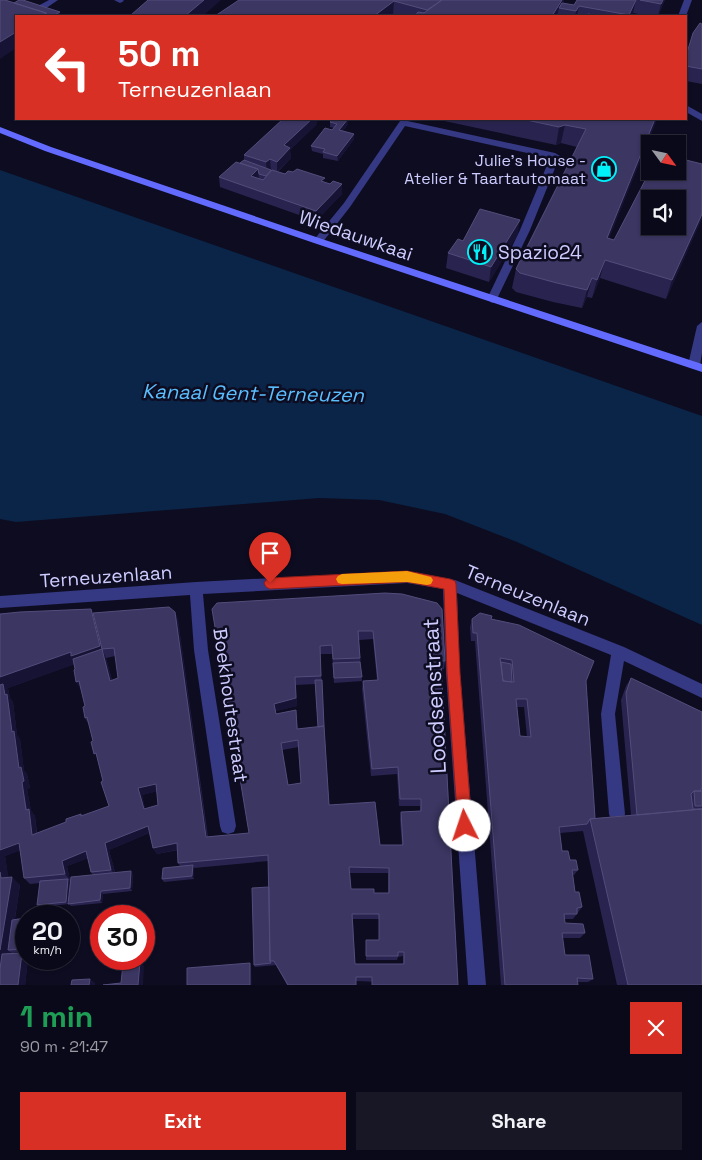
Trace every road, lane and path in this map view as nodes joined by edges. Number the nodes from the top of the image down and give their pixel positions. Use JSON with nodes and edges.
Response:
{"nodes":[{"id":1,"x":54,"y":0,"type":"edge"},
{"id":2,"x":688,"y":0,"type":"edge"},
{"id":3,"x":39,"y":9,"type":"edge"},
{"id":4,"x":682,"y":15,"type":"edge"},
{"id":5,"x":687,"y":109,"type":"edge"},
{"id":6,"x":702,"y":118,"type":"edge"},
{"id":7,"x":0,"y":130,"type":"edge"},
{"id":8,"x":318,"y":241,"type":"junction"},
{"id":9,"x":492,"y":299,"type":"junction"},
{"id":10,"x":702,"y":326,"type":"edge"},
{"id":11,"x":698,"y":366,"type":"edge"},
{"id":12,"x":450,"y":584,"type":"junction"},
{"id":13,"x":196,"y":588,"type":"junction"},
{"id":14,"x":0,"y":602,"type":"edge"},
{"id":15,"x":619,"y":652,"type":"junction"},
{"id":16,"x":702,"y":691,"type":"edge"},
{"id":17,"x":617,"y":814,"type":"dead end"},
{"id":18,"x":228,"y":826,"type":"dead end"},
{"id":19,"x":477,"y":985,"type":"edge"}],
"edges":[{"from":1,"to":3,"type":"street"},
{"from":2,"to":4,"type":"street"},
{"from":5,"to":6,"type":"street"},
{"from":7,"to":8,"type":"main road","name":"Wiedauwkaai"},
{"from":8,"to":9,"type":"main road","name":"Wiedauwkaai"},
{"from":8,"to":9,"type":"street"},
{"from":9,"to":11,"type":"main road","name":"Wiedauwkaai"},
{"from":10,"to":11,"type":"street"},
{"from":12,"to":13,"type":"street","name":"Terneuzenlaan"},
{"from":12,"to":15,"type":"street","name":"Terneuzenlaan"},
{"from":12,"to":19,"type":"street","name":"Loodsenstraat"},
{"from":13,"to":14,"type":"street","name":"Terneuzenlaan"},
{"from":13,"to":18,"type":"street","name":"Boekhoutestraat"},
{"from":15,"to":16,"type":"street","name":"Terneuzenlaan"},
{"from":15,"to":17,"type":"street"}]}
